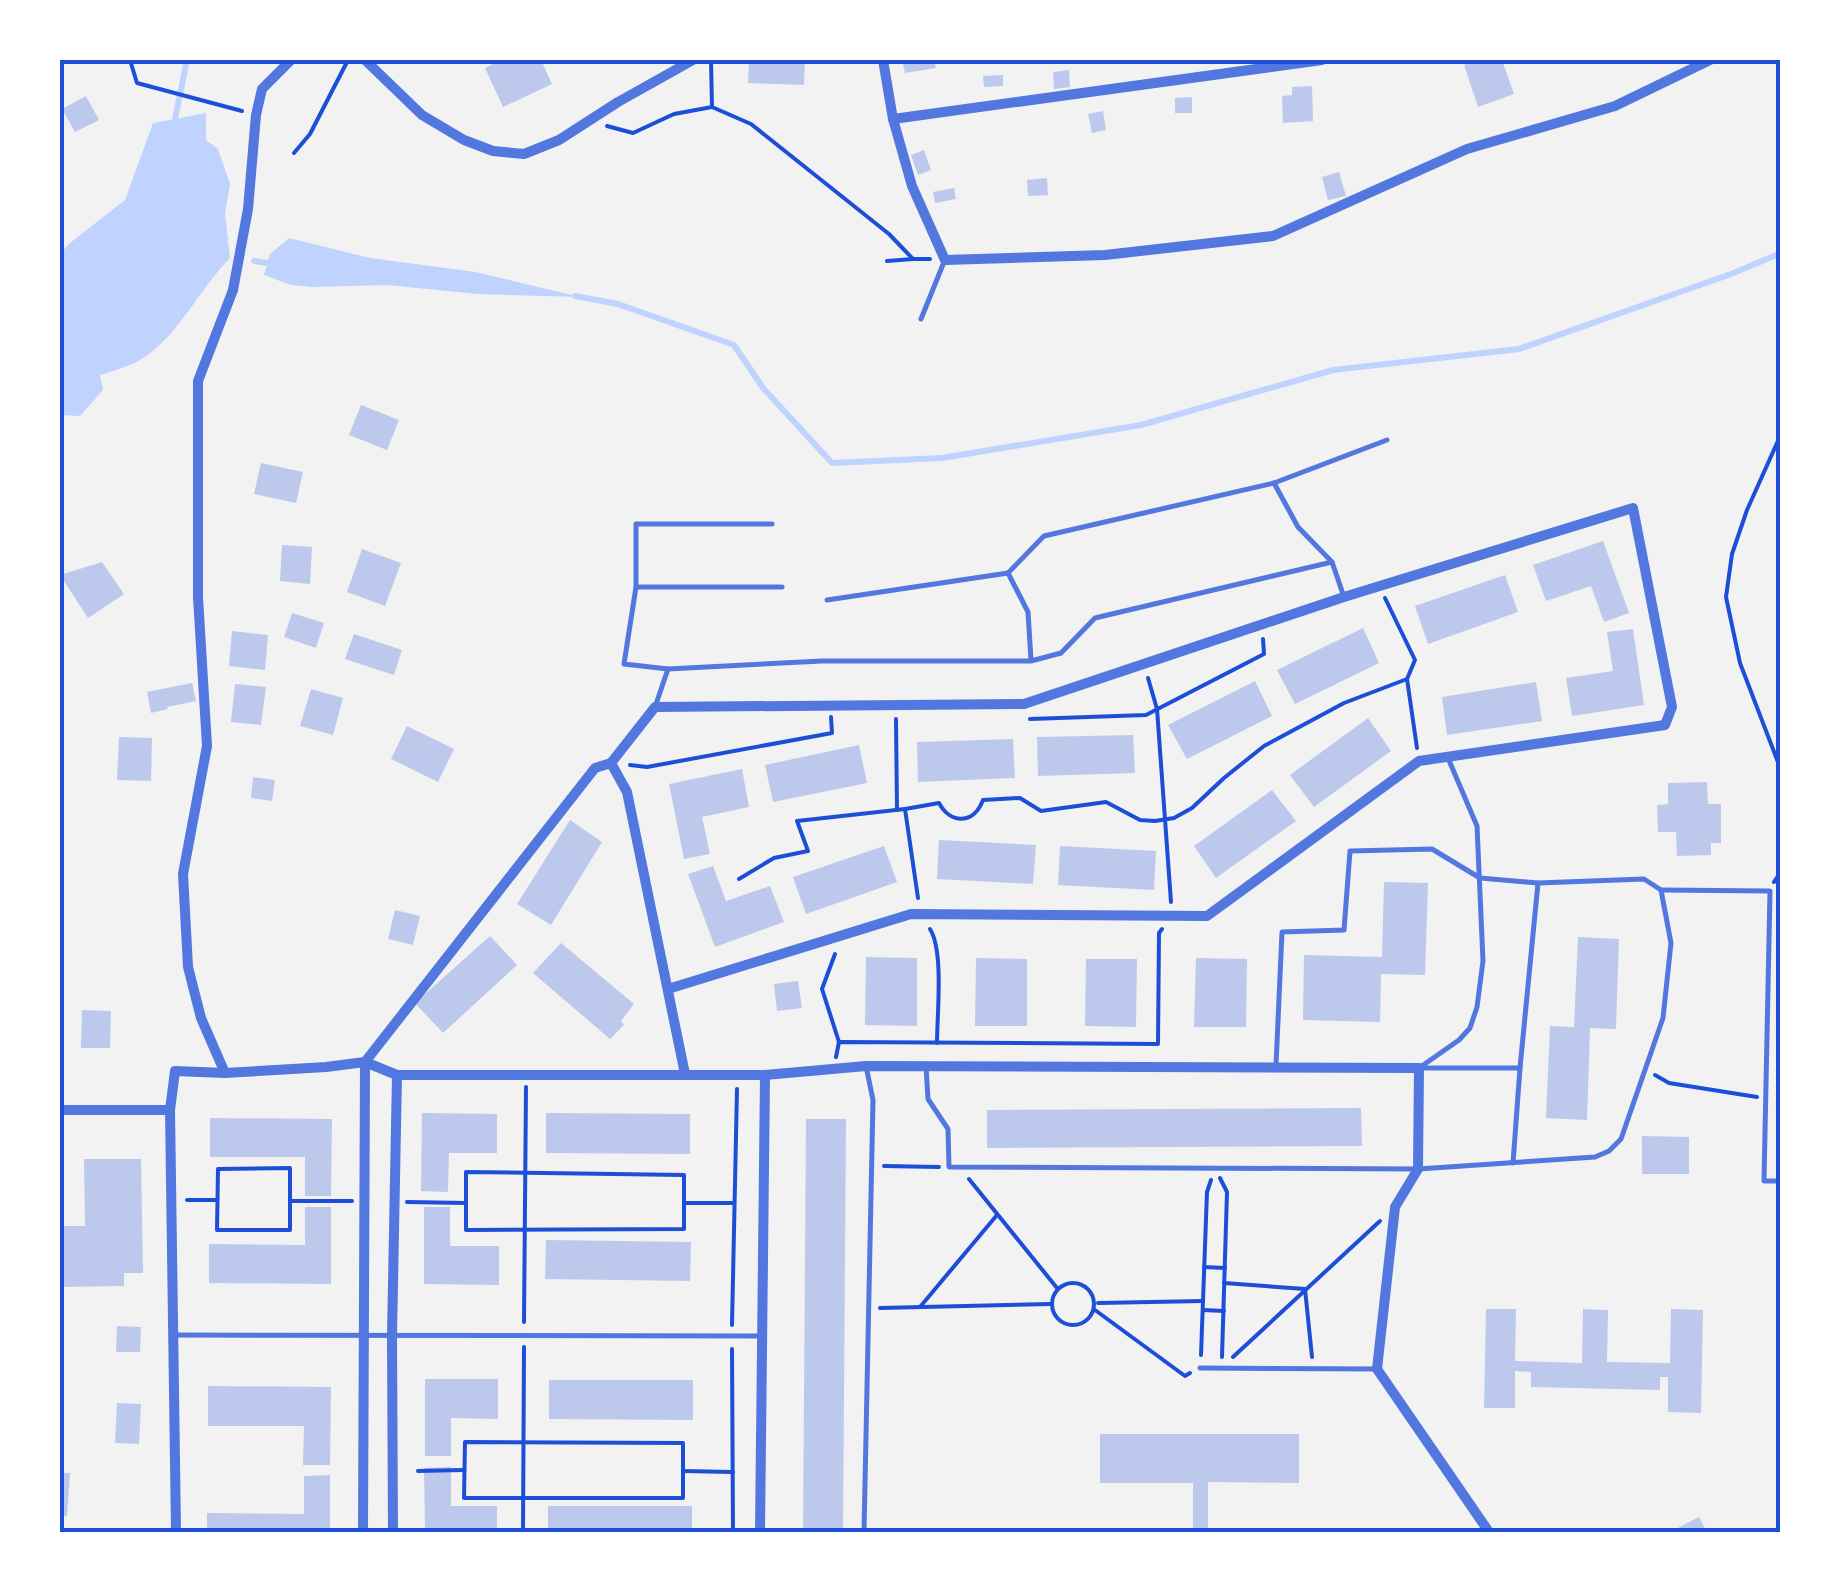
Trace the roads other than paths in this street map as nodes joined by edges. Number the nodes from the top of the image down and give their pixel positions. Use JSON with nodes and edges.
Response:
{"nodes":[{"id":1,"x":291,"y":60,"type":"edge"},
{"id":2,"x":365,"y":60,"type":"edge"},
{"id":3,"x":693,"y":60,"type":"edge"},
{"id":4,"x":883,"y":60,"type":"edge"},
{"id":5,"x":1322,"y":60,"type":"edge"},
{"id":6,"x":1710,"y":60,"type":"edge"},
{"id":7,"x":893,"y":119,"type":"junction"},
{"id":8,"x":945,"y":260,"type":"junction"},
{"id":9,"x":921,"y":319,"type":"dead end"},
{"id":10,"x":1387,"y":440,"type":"dead end"},
{"id":11,"x":1274,"y":483,"type":"junction"},
{"id":12,"x":772,"y":524,"type":"dead end"},
{"id":13,"x":1332,"y":562,"type":"junction"},
{"id":14,"x":1008,"y":573,"type":"junction"},
{"id":15,"x":636,"y":587,"type":"junction"},
{"id":16,"x":782,"y":587,"type":"dead end"},
{"id":17,"x":1344,"y":597,"type":"junction"},
{"id":18,"x":827,"y":600,"type":"dead end"},
{"id":19,"x":1031,"y":661,"type":"junction"},
{"id":20,"x":668,"y":669,"type":"junction"},
{"id":21,"x":656,"y":706,"type":"junction"},
{"id":22,"x":1447,"y":756,"type":"junction"},
{"id":23,"x":611,"y":763,"type":"junction"},
{"id":24,"x":1480,"y":878,"type":"junction"},
{"id":25,"x":1538,"y":882,"type":"junction"},
{"id":26,"x":1660,"y":890,"type":"junction"},
{"id":27,"x":668,"y":989,"type":"junction"},
{"id":28,"x":364,"y":1062,"type":"junction"},
{"id":29,"x":866,"y":1066,"type":"junction"},
{"id":30,"x":926,"y":1066,"type":"junction"},
{"id":31,"x":1276,"y":1067,"type":"junction"},
{"id":32,"x":1419,"y":1068,"type":"junction"},
{"id":33,"x":1520,"y":1068,"type":"junction"},
{"id":34,"x":225,"y":1073,"type":"junction"},
{"id":35,"x":686,"y":1074,"type":"junction"},
{"id":36,"x":397,"y":1075,"type":"junction"},
{"id":37,"x":765,"y":1075,"type":"junction"},
{"id":38,"x":60,"y":1110,"type":"edge"},
{"id":39,"x":170,"y":1110,"type":"junction"},
{"id":40,"x":1513,"y":1163,"type":"junction"},
{"id":41,"x":1418,"y":1168,"type":"junction"},
{"id":42,"x":1781,"y":1181,"type":"edge"},
{"id":43,"x":174,"y":1335,"type":"junction"},
{"id":44,"x":365,"y":1336,"type":"junction"},
{"id":45,"x":392,"y":1336,"type":"junction"},
{"id":46,"x":762,"y":1336,"type":"junction"},
{"id":47,"x":1200,"y":1368,"type":"road end"},
{"id":48,"x":1378,"y":1369,"type":"junction"},
{"id":49,"x":176,"y":1532,"type":"edge"},
{"id":50,"x":362,"y":1532,"type":"edge"},
{"id":51,"x":393,"y":1532,"type":"edge"},
{"id":52,"x":760,"y":1532,"type":"edge"},
{"id":53,"x":864,"y":1532,"type":"edge"},
{"id":54,"x":1488,"y":1532,"type":"edge"}],
"edges":[{"from":1,"to":34,"type":"street"},
{"from":2,"to":3,"type":"street"},
{"from":4,"to":7,"type":"street"},
{"from":5,"to":7,"type":"street"},
{"from":6,"to":8,"type":"street"},
{"from":7,"to":8,"type":"street"},
{"from":8,"to":9,"type":"lane"},
{"from":10,"to":11,"type":"lane"},
{"from":11,"to":13,"type":"lane"},
{"from":11,"to":14,"type":"lane"},
{"from":12,"to":15,"type":"lane"},
{"from":13,"to":17,"type":"lane"},
{"from":13,"to":19,"type":"lane"},
{"from":14,"to":18,"type":"lane"},
{"from":14,"to":19,"type":"lane"},
{"from":15,"to":16,"type":"lane"},
{"from":15,"to":20,"type":"lane"},
{"from":17,"to":21,"type":"street"},
{"from":17,"to":22,"type":"street"},
{"from":19,"to":20,"type":"lane"},
{"from":20,"to":21,"type":"lane"},
{"from":21,"to":23,"type":"street"},
{"from":22,"to":24,"type":"lane"},
{"from":22,"to":27,"type":"street"},
{"from":23,"to":27,"type":"street"},
{"from":23,"to":28,"type":"street"},
{"from":24,"to":25,"type":"lane"},
{"from":24,"to":31,"type":"lane"},
{"from":24,"to":32,"type":"lane"},
{"from":25,"to":26,"type":"lane"},
{"from":25,"to":33,"type":"lane"},
{"from":26,"to":40,"type":"lane"},
{"from":26,"to":42,"type":"lane"},
{"from":27,"to":35,"type":"street"},
{"from":28,"to":34,"type":"street"},
{"from":28,"to":36,"type":"street"},
{"from":28,"to":44,"type":"street"},
{"from":29,"to":30,"type":"street"},
{"from":29,"to":37,"type":"street"},
{"from":29,"to":53,"type":"lane"},
{"from":30,"to":31,"type":"street"},
{"from":30,"to":41,"type":"lane"},
{"from":31,"to":32,"type":"street"},
{"from":32,"to":33,"type":"lane"},
{"from":32,"to":41,"type":"street"},
{"from":33,"to":40,"type":"lane"},
{"from":34,"to":39,"type":"street"},
{"from":35,"to":36,"type":"street"},
{"from":35,"to":37,"type":"street"},
{"from":36,"to":45,"type":"street"},
{"from":37,"to":46,"type":"street"},
{"from":38,"to":39,"type":"street"},
{"from":39,"to":43,"type":"street"},
{"from":40,"to":41,"type":"lane"},
{"from":41,"to":48,"type":"street"},
{"from":43,"to":44,"type":"lane"},
{"from":43,"to":49,"type":"street"},
{"from":44,"to":45,"type":"lane"},
{"from":44,"to":50,"type":"street"},
{"from":45,"to":46,"type":"lane"},
{"from":45,"to":51,"type":"street"},
{"from":46,"to":52,"type":"street"},
{"from":47,"to":48,"type":"lane"},
{"from":48,"to":54,"type":"street"}]}
